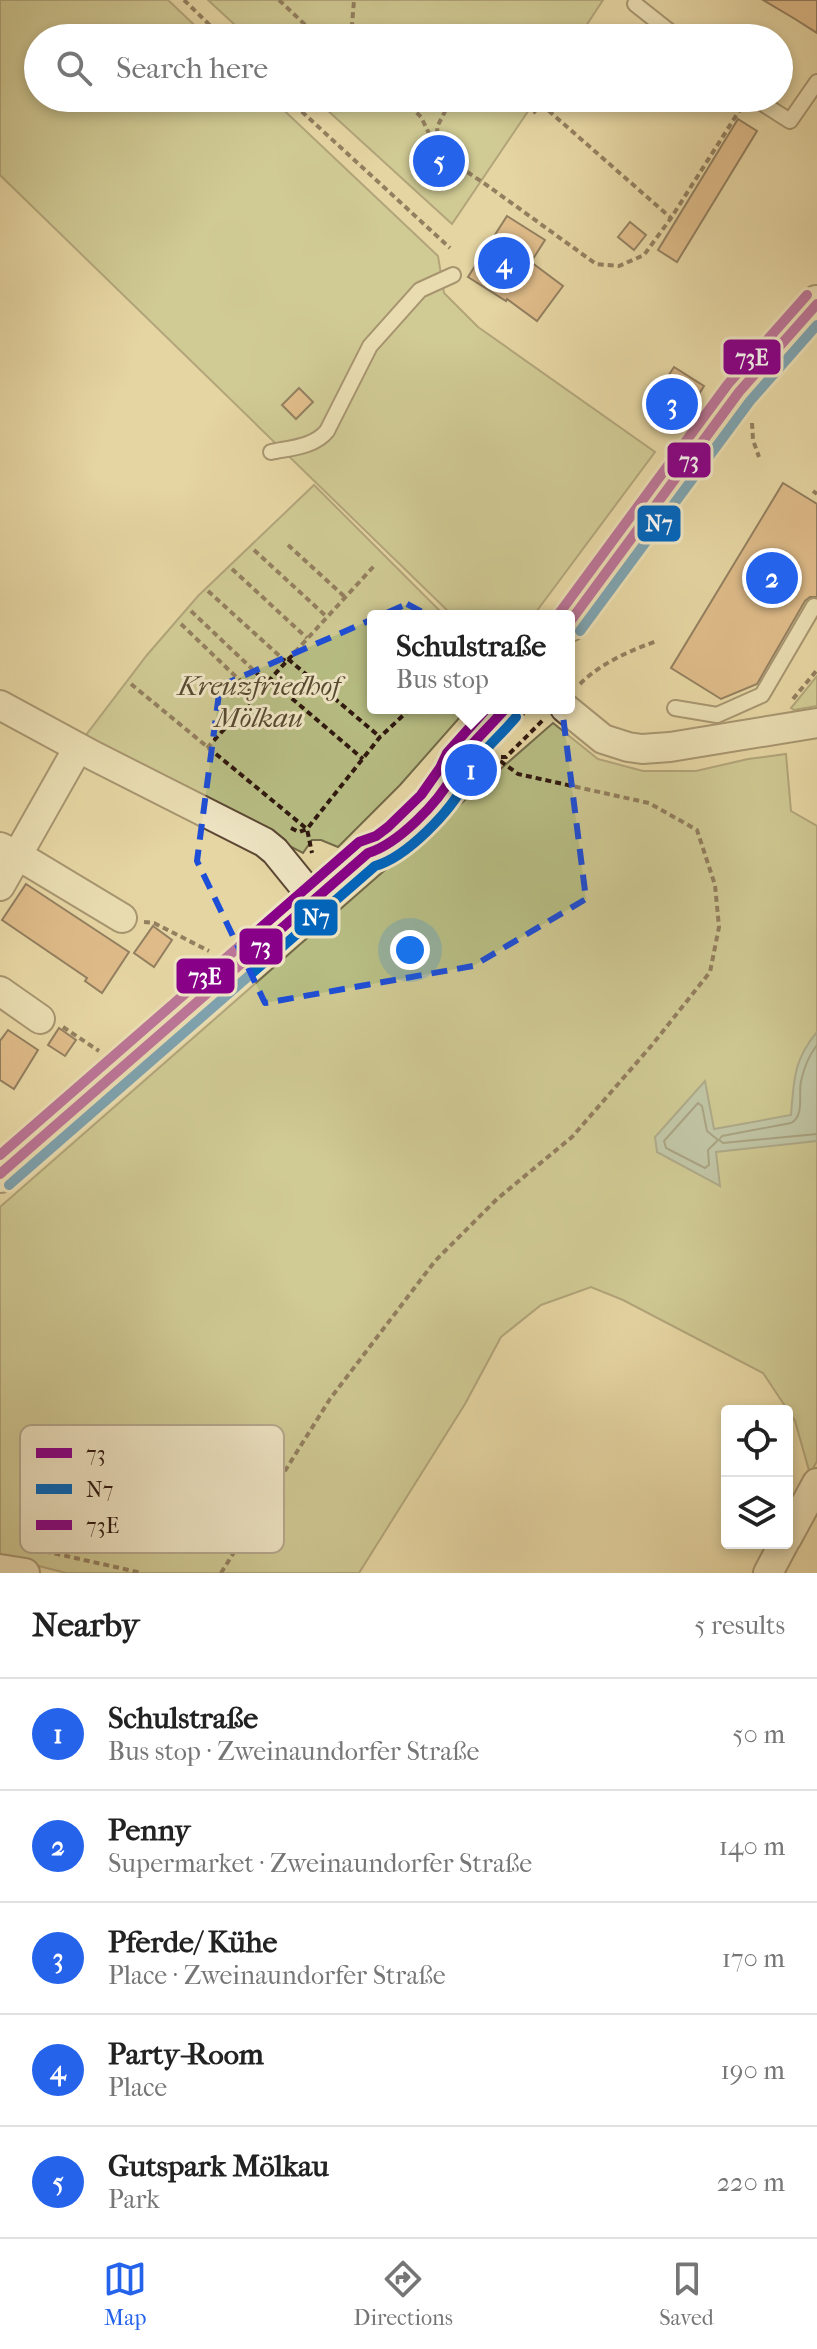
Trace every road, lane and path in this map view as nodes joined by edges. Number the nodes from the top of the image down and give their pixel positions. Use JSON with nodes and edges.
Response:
{"nodes":[{"id":1,"x":184,"y":0,"type":"edge"},
{"id":2,"x":279,"y":0,"type":"edge"},
{"id":3,"x":354,"y":0,"type":"edge"},
{"id":4,"x":635,"y":4,"type":"dead end"},
{"id":5,"x":209,"y":24,"type":"edge"},
{"id":6,"x":304,"y":24,"type":"edge"},
{"id":7,"x":352,"y":24,"type":"edge"},
{"id":8,"x":660,"y":24,"type":"edge"},
{"id":9,"x":817,"y":82,"type":"edge"},
{"id":10,"x":302,"y":112,"type":"edge"},
{"id":11,"x":416,"y":112,"type":"edge"},
{"id":12,"x":445,"y":112,"type":"edge"},
{"id":13,"x":550,"y":112,"type":"edge"},
{"id":14,"x":739,"y":112,"type":"edge"},
{"id":15,"x":776,"y":112,"type":"edge"},
{"id":16,"x":435,"y":146,"type":"junction"},
{"id":17,"x":671,"y":218,"type":"junction"},
{"id":18,"x":450,"y":248,"type":"dead end"},
{"id":19,"x":453,"y":275,"type":"dead end"},
{"id":20,"x":817,"y":304,"type":"edge"},
{"id":21,"x":752,"y":414,"type":"dead end"},
{"id":22,"x":271,"y":452,"type":"dead end"},
{"id":23,"x":759,"y":457,"type":"dead end"},
{"id":24,"x":288,"y":545,"type":"dead end"},
{"id":25,"x":254,"y":550,"type":"dead end"},
{"id":26,"x":374,"y":566,"type":"dead end"},
{"id":27,"x":232,"y":569,"type":"dead end"},
{"id":28,"x":208,"y":591,"type":"dead end"},
{"id":29,"x":345,"y":597,"type":"junction"},
{"id":30,"x":814,"y":606,"type":"dead end"},
{"id":31,"x":191,"y":611,"type":"dead end"},
{"id":32,"x":575,"y":615,"type":"edge"},
{"id":33,"x":327,"y":617,"type":"junction"},
{"id":34,"x":181,"y":624,"type":"dead end"},
{"id":35,"x":307,"y":638,"type":"junction"},
{"id":36,"x":657,"y":641,"type":"dead end"},
{"id":37,"x":286,"y":660,"type":"junction"},
{"id":38,"x":268,"y":680,"type":"junction"},
{"id":39,"x":131,"y":684,"type":"dead end"},
{"id":40,"x":575,"y":691,"type":"edge"},
{"id":41,"x":255,"y":695,"type":"junction"},
{"id":42,"x":0,"y":705,"type":"edge"},
{"id":43,"x":675,"y":708,"type":"dead end"},
{"id":44,"x":405,"y":714,"type":"edge"},
{"id":45,"x":501,"y":714,"type":"edge"},
{"id":46,"x":552,"y":714,"type":"edge"},
{"id":47,"x":574,"y":714,"type":"edge"},
{"id":48,"x":817,"y":723,"type":"edge"},
{"id":49,"x":380,"y":737,"type":"junction"},
{"id":50,"x":78,"y":748,"type":"junction"},
{"id":51,"x":207,"y":748,"type":"junction"},
{"id":52,"x":495,"y":756,"type":"dead end"},
{"id":53,"x":363,"y":759,"type":"junction"},
{"id":54,"x":504,"y":763,"type":"dead end"},
{"id":55,"x":307,"y":829,"type":"junction"},
{"id":56,"x":310,"y":844,"type":"dead end"},
{"id":57,"x":9,"y":852,"type":"edge"},
{"id":58,"x":0,"y":886,"type":"edge"},
{"id":59,"x":314,"y":899,"type":"junction"},
{"id":60,"x":122,"y":918,"type":"joint"},
{"id":61,"x":219,"y":955,"type":"dead end"},
{"id":62,"x":0,"y":991,"type":"edge"},
{"id":63,"x":40,"y":1019,"type":"joint"},
{"id":64,"x":111,"y":1059,"type":"dead end"},
{"id":65,"x":0,"y":1174,"type":"edge"},
{"id":66,"x":284,"y":1472,"type":"edge"},
{"id":67,"x":817,"y":1483,"type":"edge"},
{"id":68,"x":793,"y":1527,"type":"edge"},
{"id":69,"x":781,"y":1549,"type":"edge"},
{"id":70,"x":234,"y":1553,"type":"edge"},
{"id":71,"x":31,"y":1561,"type":"edge"},
{"id":72,"x":0,"y":1569,"type":"edge"},
{"id":73,"x":142,"y":1573,"type":"edge"},
{"id":74,"x":221,"y":1573,"type":"edge"},
{"id":75,"x":768,"y":1573,"type":"edge"}],
"edges":[{"from":1,"to":5,"type":"path"},
{"from":2,"to":6,"type":"path"},
{"from":3,"to":7,"type":"path"},
{"from":4,"to":8,"type":"lane"},
{"from":9,"to":15,"type":"lane"},
{"from":10,"to":18,"type":"path"},
{"from":11,"to":16,"type":"path"},
{"from":12,"to":16,"type":"path"},
{"from":13,"to":17,"type":"path"},
{"from":14,"to":17,"type":"path"},
{"from":16,"to":17,"type":"path"},
{"from":19,"to":22,"type":"lane"},
{"from":20,"to":32,"type":"street"},
{"from":21,"to":23,"type":"path"},
{"from":24,"to":29,"type":"path"},
{"from":25,"to":33,"type":"path"},
{"from":26,"to":29,"type":"path"},
{"from":27,"to":35,"type":"path"},
{"from":28,"to":37,"type":"path"},
{"from":29,"to":33,"type":"path"},
{"from":30,"to":43,"type":"lane"},
{"from":31,"to":38,"type":"path"},
{"from":33,"to":35,"type":"path"},
{"from":34,"to":41,"type":"path"},
{"from":35,"to":37,"type":"path"},
{"from":36,"to":40,"type":"path"},
{"from":37,"to":38,"type":"path"},
{"from":37,"to":49,"type":"path"},
{"from":38,"to":41,"type":"path"},
{"from":38,"to":53,"type":"path"},
{"from":39,"to":51,"type":"path"},
{"from":41,"to":51,"type":"path"},
{"from":42,"to":50,"type":"street"},
{"from":44,"to":49,"type":"path"},
{"from":45,"to":59,"type":"street"},
{"from":46,"to":52,"type":"path"},
{"from":47,"to":48,"type":"street"},
{"from":49,"to":53,"type":"path"},
{"from":50,"to":57,"type":"street"},
{"from":50,"to":59,"type":"street"},
{"from":51,"to":55,"type":"path"},
{"from":53,"to":55,"type":"path"},
{"from":54,"to":66,"type":"path"},
{"from":55,"to":56,"type":"path"},
{"from":57,"to":58,"type":"street"},
{"from":57,"to":60,"type":"street"},
{"from":59,"to":65,"type":"street"},
{"from":60,"to":61,"type":"path"},
{"from":62,"to":63,"type":"street"},
{"from":63,"to":64,"type":"path"},
{"from":67,"to":68,"type":"street"},
{"from":69,"to":75,"type":"street"},
{"from":70,"to":74,"type":"path"},
{"from":71,"to":72,"type":"street"},
{"from":71,"to":73,"type":"path"}]}
